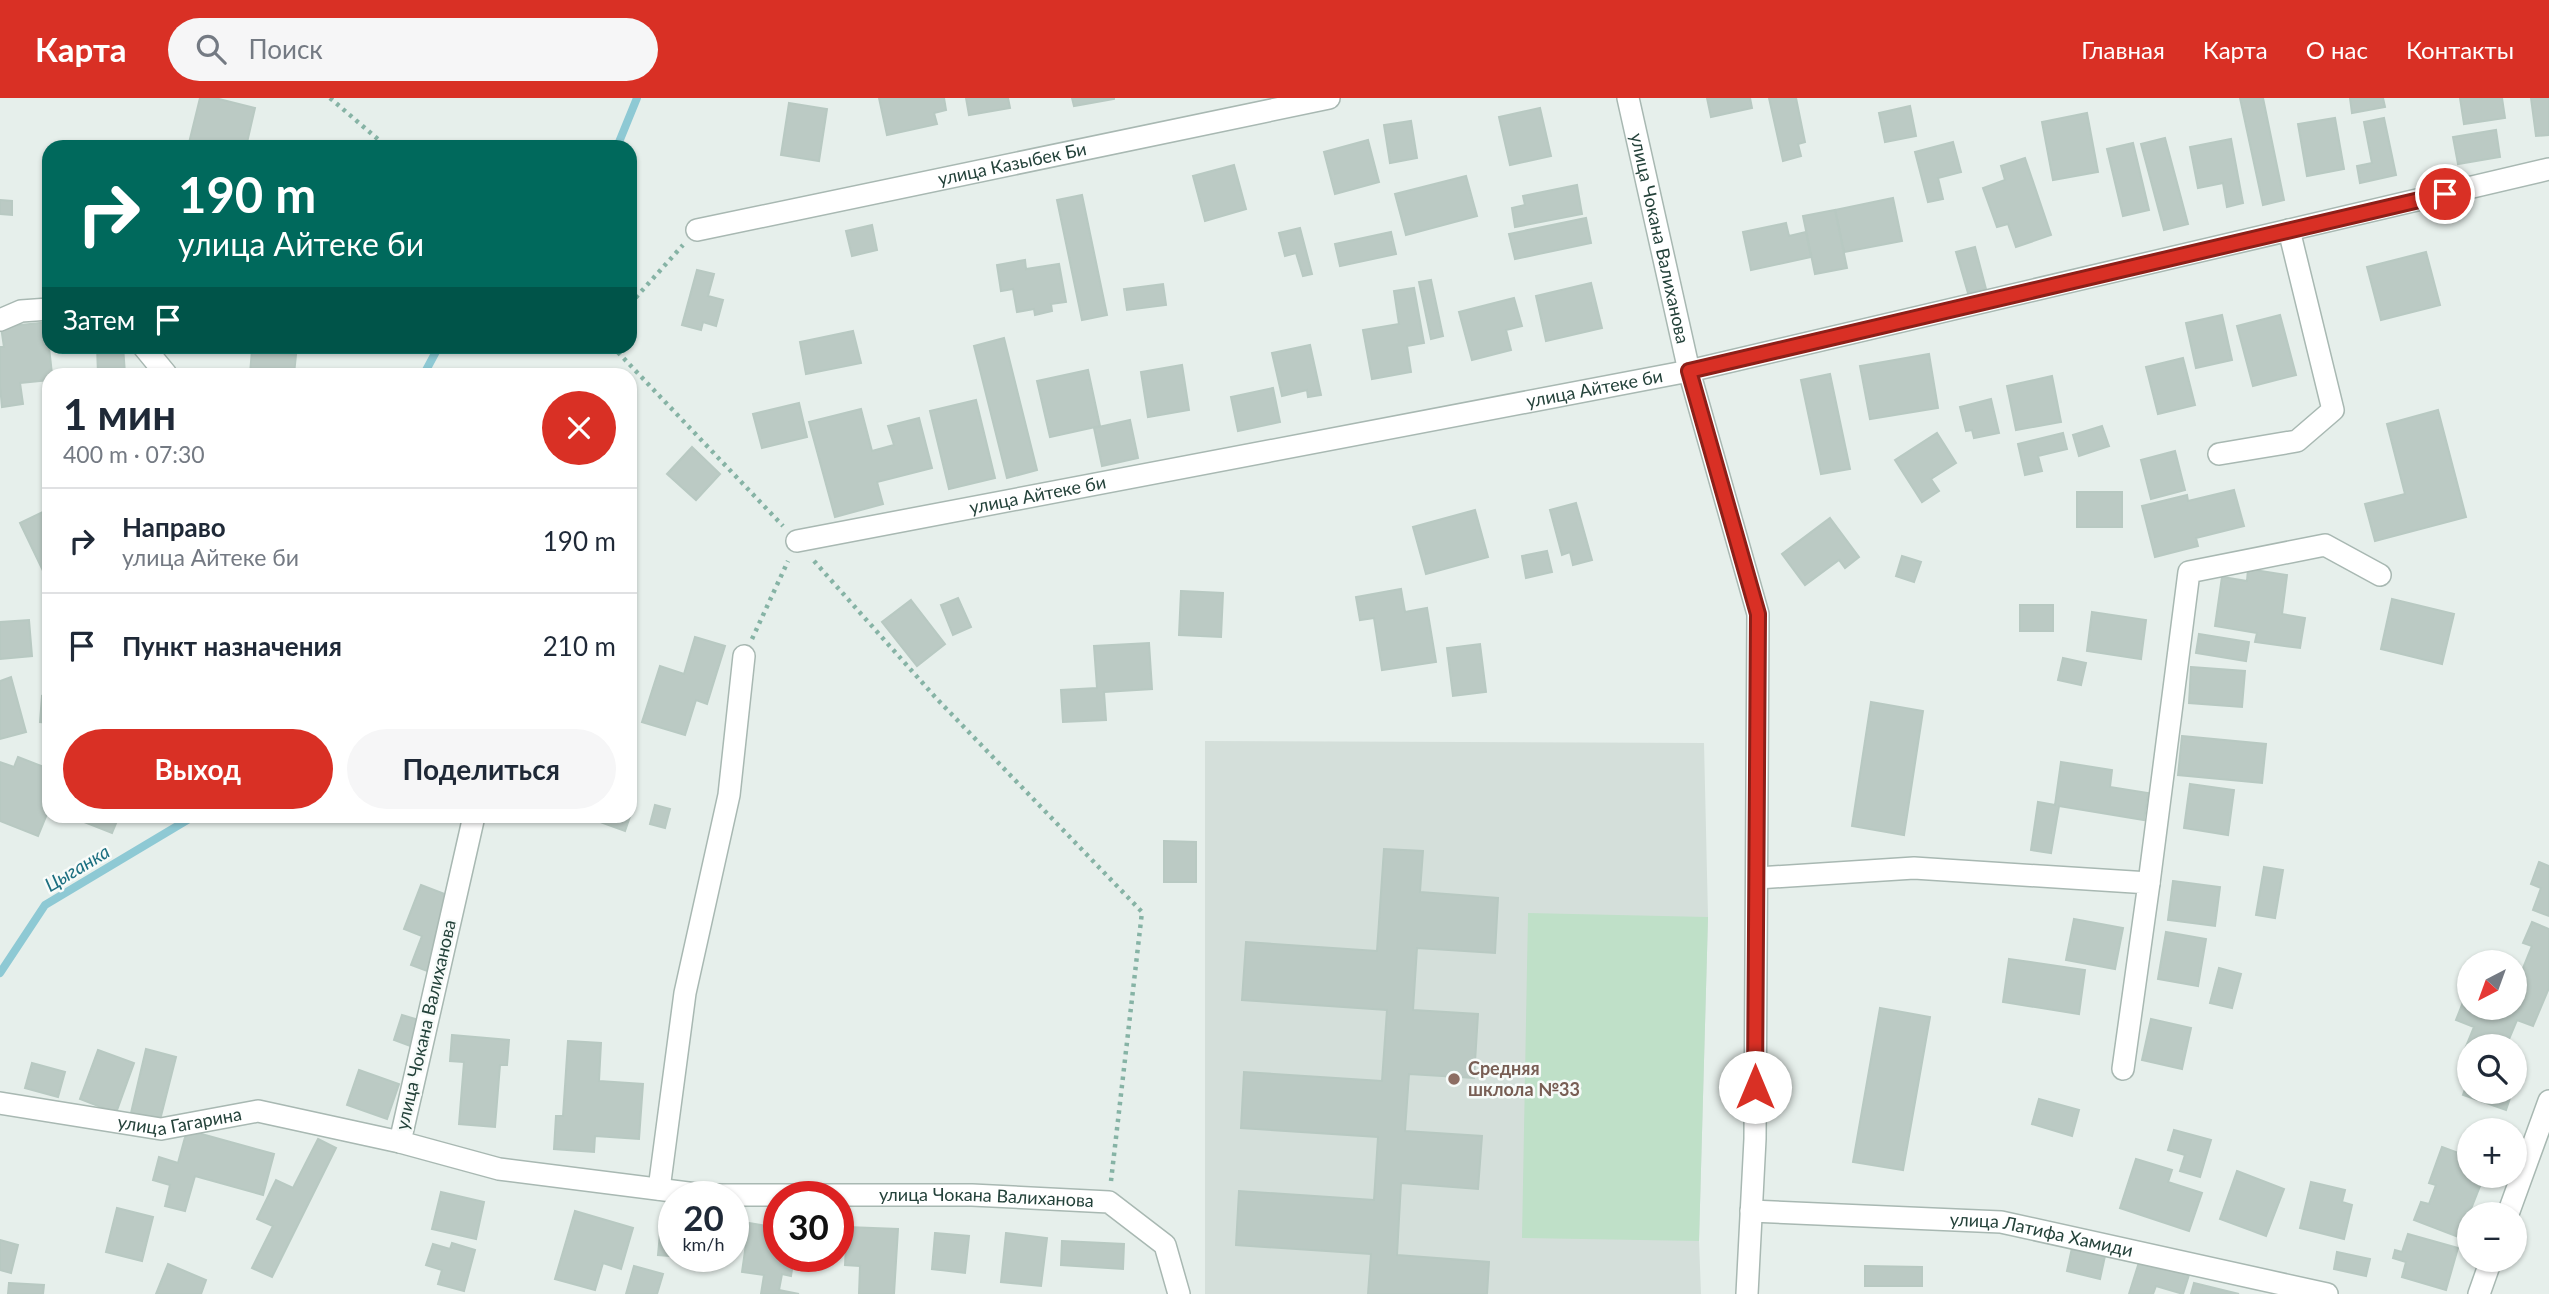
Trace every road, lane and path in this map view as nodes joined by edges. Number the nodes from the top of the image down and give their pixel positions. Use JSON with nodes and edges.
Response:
{"nodes":[{"id":1,"x":330,"y":98,"type":"edge"},
{"id":2,"x":1329,"y":98,"type":"edge"},
{"id":3,"x":1628,"y":98,"type":"edge"},
{"id":4,"x":379,"y":140,"type":"edge"},
{"id":5,"x":2549,"y":169,"type":"edge"},
{"id":6,"x":696,"y":230,"type":"joint"},
{"id":7,"x":2289,"y":230,"type":"junction"},
{"id":8,"x":637,"y":296,"type":"edge"},
{"id":9,"x":42,"y":310,"type":"edge"},
{"id":10,"x":0,"y":320,"type":"edge"},
{"id":11,"x":150,"y":354,"type":"edge"},
{"id":12,"x":620,"y":354,"type":"edge"},
{"id":13,"x":161,"y":368,"type":"edge"},
{"id":14,"x":633,"y":368,"type":"edge"},
{"id":15,"x":1689,"y":371,"type":"junction"},
{"id":16,"x":637,"y":372,"type":"edge"},
{"id":17,"x":2219,"y":454,"type":"dead end"},
{"id":18,"x":797,"y":541,"type":"junction"},
{"id":19,"x":2380,"y":575,"type":"dead end"},
{"id":20,"x":744,"y":656,"type":"joint"},
{"id":21,"x":472,"y":823,"type":"edge"},
{"id":22,"x":1757,"y":878,"type":"junction"},
{"id":23,"x":2149,"y":883,"type":"junction"},
{"id":24,"x":2123,"y":1069,"type":"dead end"},
{"id":25,"x":2549,"y":1101,"type":"edge"},
{"id":26,"x":0,"y":1103,"type":"edge"},
{"id":27,"x":400,"y":1142,"type":"junction"},
{"id":28,"x":660,"y":1181,"type":"edge"},
{"id":29,"x":658,"y":1189,"type":"edge"},
{"id":30,"x":749,"y":1195,"type":"edge"},
{"id":31,"x":1109,"y":1202,"type":"junction"},
{"id":32,"x":2512,"y":1202,"type":"edge"},
{"id":33,"x":1751,"y":1212,"type":"junction"},
{"id":34,"x":2487,"y":1272,"type":"edge"},
{"id":35,"x":1179,"y":1294,"type":"edge"},
{"id":36,"x":1747,"y":1294,"type":"edge"},
{"id":37,"x":2327,"y":1294,"type":"edge"},
{"id":38,"x":2479,"y":1294,"type":"edge"}],
"edges":[{"from":1,"to":4,"type":"path"},
{"from":2,"to":6,"type":"street","name":"улица Казыбек Би"},
{"from":3,"to":15,"type":"street","name":"улица Чокана Валиханова"},
{"from":5,"to":7,"type":"street","name":"улица Айтеке би"},
{"from":6,"to":8,"type":"path"},
{"from":7,"to":15,"type":"street","name":"улица Айтеке би"},
{"from":7,"to":17,"type":"street"},
{"from":9,"to":10,"type":"street"},
{"from":11,"to":13,"type":"street"},
{"from":12,"to":14,"type":"path"},
{"from":15,"to":18,"type":"street","name":"улица Айтеке би"},
{"from":15,"to":22,"type":"street","name":"улица Чокана Валиханова"},
{"from":16,"to":18,"type":"path"},
{"from":18,"to":20,"type":"path"},
{"from":18,"to":31,"type":"path"},
{"from":19,"to":23,"type":"street"},
{"from":20,"to":28,"type":"street"},
{"from":21,"to":27,"type":"street","name":"улица Чокана Валиханова"},
{"from":22,"to":23,"type":"street"},
{"from":22,"to":33,"type":"street","name":"улица Чокана Валиханова"},
{"from":23,"to":24,"type":"street"},
{"from":25,"to":32,"type":"street"},
{"from":26,"to":27,"type":"street","name":"улица Гагарина"},
{"from":27,"to":29,"type":"street","name":"улица Чокана Валиханова"},
{"from":30,"to":31,"type":"street","name":"улица Чокана Валиханова"},
{"from":31,"to":35,"type":"street","name":"улица Чокана Валиханова"},
{"from":33,"to":36,"type":"street","name":"улица Чокана Валиханова"},
{"from":33,"to":37,"type":"street","name":"улица Латифа Хамиди"},
{"from":34,"to":38,"type":"street"}]}
